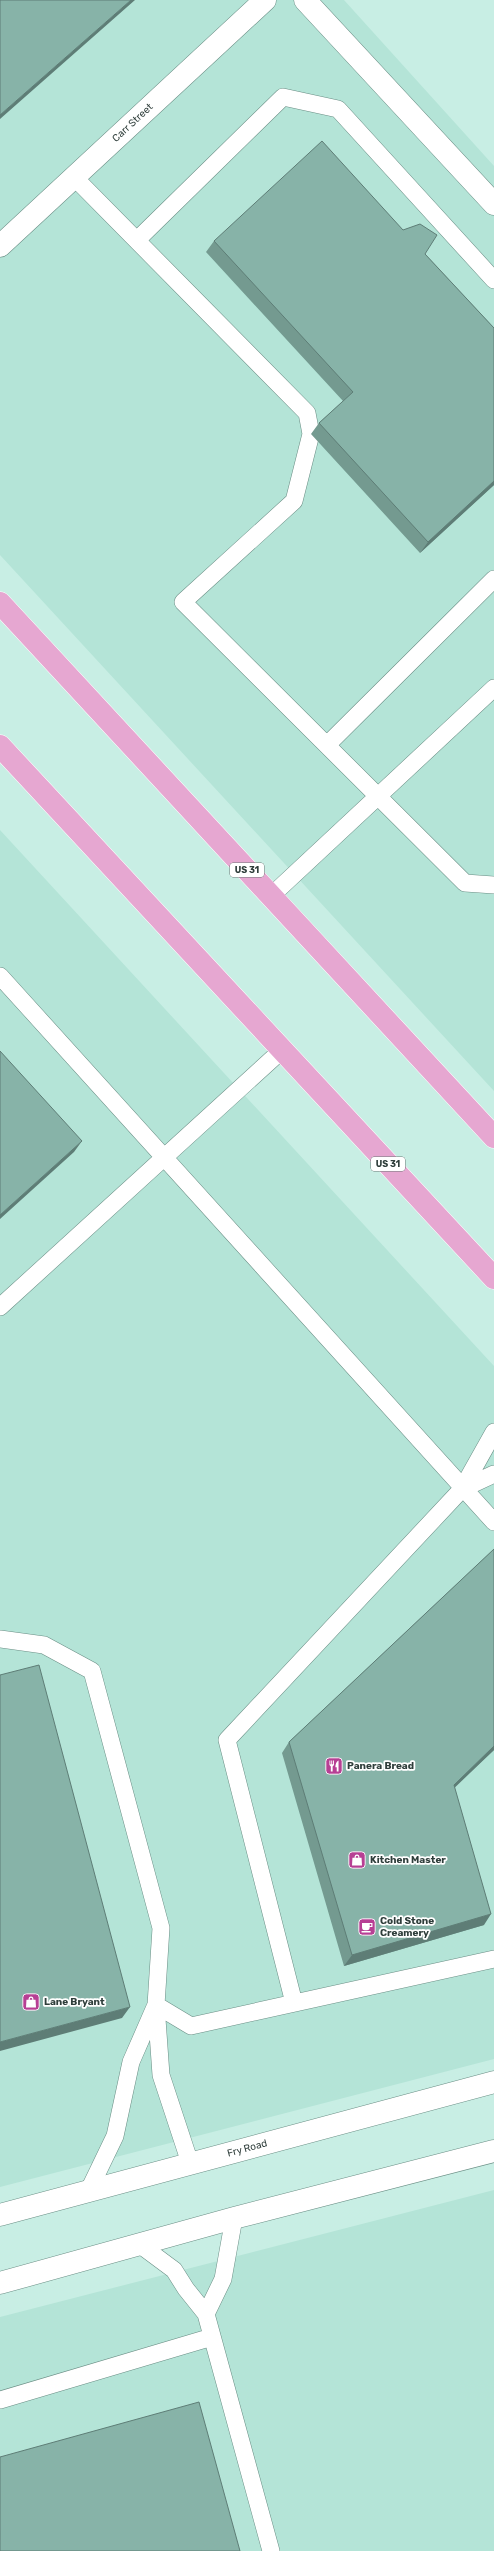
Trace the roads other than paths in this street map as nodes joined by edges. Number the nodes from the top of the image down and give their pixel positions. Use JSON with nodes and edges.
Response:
{"nodes":[{"id":1,"x":265,"y":0,"type":"edge"},
{"id":2,"x":305,"y":0,"type":"edge"},
{"id":3,"x":74,"y":177,"type":"junction"},
{"id":4,"x":494,"y":204,"type":"edge"},
{"id":5,"x":137,"y":240,"type":"junction"},
{"id":6,"x":0,"y":246,"type":"edge"},
{"id":7,"x":494,"y":280,"type":"edge"},
{"id":8,"x":494,"y":579,"type":"edge"},
{"id":9,"x":0,"y":603,"type":"edge"},
{"id":10,"x":494,"y":688,"type":"edge"},
{"id":11,"x":327,"y":745,"type":"junction"},
{"id":12,"x":0,"y":746,"type":"edge"},
{"id":13,"x":378,"y":797,"type":"junction"},
{"id":14,"x":494,"y":886,"type":"edge"},
{"id":15,"x":271,"y":896,"type":"junction"},
{"id":16,"x":0,"y":976,"type":"edge"},
{"id":17,"x":282,"y":1050,"type":"junction"},
{"id":18,"x":494,"y":1138,"type":"edge"},
{"id":19,"x":166,"y":1157,"type":"junction"},
{"id":20,"x":494,"y":1278,"type":"edge"},
{"id":21,"x":0,"y":1306,"type":"edge"},
{"id":22,"x":494,"y":1432,"type":"edge"},
{"id":23,"x":494,"y":1474,"type":"edge"},
{"id":24,"x":462,"y":1489,"type":"junction"},
{"id":25,"x":494,"y":1522,"type":"edge"},
{"id":26,"x":0,"y":1639,"type":"edge"},
{"id":27,"x":494,"y":1959,"type":"edge"},
{"id":28,"x":294,"y":2004,"type":"junction"},
{"id":29,"x":156,"y":2005,"type":"junction"},
{"id":30,"x":494,"y":2082,"type":"edge"},
{"id":31,"x":494,"y":2151,"type":"edge"},
{"id":32,"x":190,"y":2163,"type":"junction"},
{"id":33,"x":88,"y":2192,"type":"junction"},
{"id":34,"x":0,"y":2215,"type":"edge"},
{"id":35,"x":234,"y":2218,"type":"junction"},
{"id":36,"x":139,"y":2244,"type":"junction"},
{"id":37,"x":0,"y":2282,"type":"edge"},
{"id":38,"x":206,"y":2314,"type":"junction"},
{"id":39,"x":212,"y":2337,"type":"junction"},
{"id":40,"x":0,"y":2400,"type":"edge"},
{"id":41,"x":271,"y":2551,"type":"edge"}],
"edges":[{"from":1,"to":3,"type":"street","name":"Carr Street"},
{"from":2,"to":4,"type":"street"},
{"from":3,"to":5,"type":"lane"},
{"from":3,"to":6,"type":"street","name":"Carr Street"},
{"from":5,"to":7,"type":"lane"},
{"from":5,"to":11,"type":"lane"},
{"from":8,"to":11,"type":"lane"},
{"from":9,"to":15,"type":"main road","number":"US 31"},
{"from":10,"to":13,"type":"lane"},
{"from":11,"to":13,"type":"lane"},
{"from":12,"to":17,"type":"main road","number":"US 31"},
{"from":13,"to":14,"type":"lane"},
{"from":13,"to":15,"type":"lane"},
{"from":15,"to":18,"type":"main road","number":"US 31"},
{"from":16,"to":19,"type":"lane"},
{"from":17,"to":19,"type":"lane"},
{"from":17,"to":20,"type":"main road","number":"US 31"},
{"from":19,"to":21,"type":"lane"},
{"from":19,"to":24,"type":"lane"},
{"from":22,"to":24,"type":"lane"},
{"from":23,"to":24,"type":"lane"},
{"from":24,"to":25,"type":"lane"},
{"from":24,"to":28,"type":"lane"},
{"from":26,"to":29,"type":"lane"},
{"from":27,"to":28,"type":"lane"},
{"from":28,"to":29,"type":"lane"},
{"from":29,"to":32,"type":"lane"},
{"from":29,"to":33,"type":"lane"},
{"from":30,"to":32,"type":"street","name":"Fry Road"},
{"from":31,"to":35,"type":"street"},
{"from":32,"to":33,"type":"street","name":"Fry Road"},
{"from":33,"to":34,"type":"street","name":"Fry Road"},
{"from":35,"to":36,"type":"street"},
{"from":35,"to":38,"type":"lane"},
{"from":36,"to":37,"type":"street"},
{"from":36,"to":38,"type":"lane"},
{"from":38,"to":39,"type":"lane"},
{"from":39,"to":40,"type":"lane"},
{"from":39,"to":41,"type":"lane"}]}
